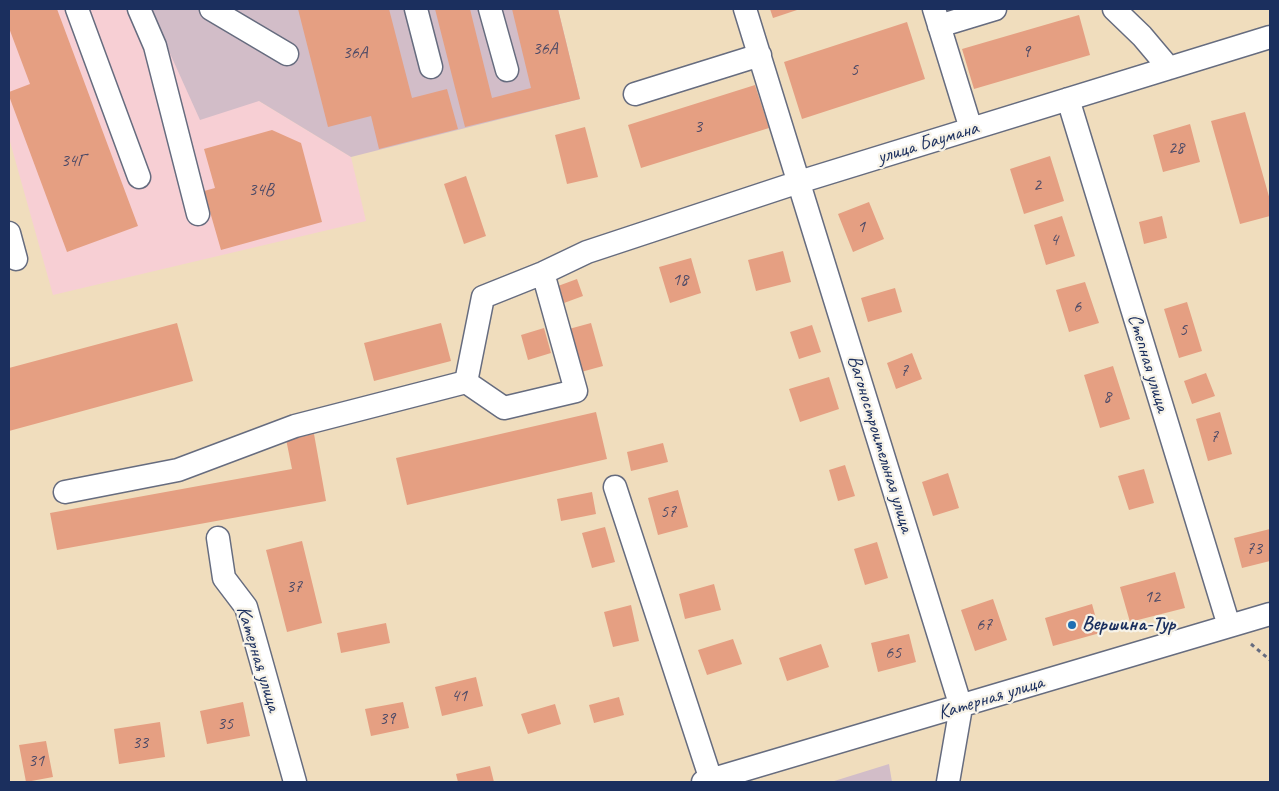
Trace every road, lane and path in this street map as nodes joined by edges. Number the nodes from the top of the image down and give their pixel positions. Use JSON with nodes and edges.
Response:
{"nodes":[{"id":1,"x":77,"y":9,"type":"edge"},
{"id":2,"x":140,"y":9,"type":"edge"},
{"id":3,"x":211,"y":9,"type":"edge"},
{"id":4,"x":416,"y":9,"type":"edge"},
{"id":5,"x":490,"y":9,"type":"edge"},
{"id":6,"x":745,"y":9,"type":"edge"},
{"id":7,"x":996,"y":9,"type":"edge"},
{"id":8,"x":1114,"y":9,"type":"edge"},
{"id":9,"x":937,"y":17,"type":"edge"},
{"id":10,"x":1270,"y":37,"type":"edge"},
{"id":11,"x":287,"y":54,"type":"dead end"},
{"id":12,"x":760,"y":55,"type":"junction"},
{"id":13,"x":431,"y":67,"type":"dead end"},
{"id":14,"x":1169,"y":68,"type":"junction"},
{"id":15,"x":507,"y":70,"type":"dead end"},
{"id":16,"x":635,"y":94,"type":"dead end"},
{"id":17,"x":1068,"y":99,"type":"junction"},
{"id":18,"x":971,"y":129,"type":"junction"},
{"id":19,"x":139,"y":177,"type":"dead end"},
{"id":20,"x":799,"y":182,"type":"junction"},
{"id":21,"x":198,"y":214,"type":"dead end"},
{"id":22,"x":9,"y":233,"type":"edge"},
{"id":23,"x":16,"y":260,"type":"dead end"},
{"id":24,"x":543,"y":273,"type":"junction"},
{"id":25,"x":466,"y":382,"type":"junction"},
{"id":26,"x":615,"y":487,"type":"dead end"},
{"id":27,"x":65,"y":492,"type":"dead end"},
{"id":28,"x":218,"y":538,"type":"dead end"},
{"id":29,"x":1270,"y":614,"type":"edge"},
{"id":30,"x":1229,"y":626,"type":"junction"},
{"id":31,"x":961,"y":706,"type":"junction"},
{"id":32,"x":707,"y":781,"type":"edge"},
{"id":33,"x":294,"y":782,"type":"edge"},
{"id":34,"x":948,"y":782,"type":"edge"}],
"edges":[{"from":1,"to":19,"type":"street"},
{"from":2,"to":21,"type":"street"},
{"from":3,"to":11,"type":"street"},
{"from":4,"to":13,"type":"street"},
{"from":5,"to":15,"type":"street"},
{"from":6,"to":12,"type":"street","name":"Вагоностроительная улица"},
{"from":7,"to":9,"type":"street"},
{"from":8,"to":14,"type":"street"},
{"from":9,"to":18,"type":"street"},
{"from":10,"to":14,"type":"street","name":"улица Баумана"},
{"from":12,"to":16,"type":"street"},
{"from":12,"to":20,"type":"street","name":"Вагоностроительная улица"},
{"from":14,"to":17,"type":"street","name":"улица Баумана"},
{"from":17,"to":18,"type":"street","name":"улица Баумана"},
{"from":17,"to":30,"type":"street","name":"Степная улица"},
{"from":18,"to":20,"type":"street","name":"улица Баумана"},
{"from":20,"to":24,"type":"street","name":"улица Баумана"},
{"from":20,"to":31,"type":"street","name":"Вагоностроительная улица"},
{"from":22,"to":23,"type":"street"},
{"from":24,"to":25,"type":"street","name":"улица Баумана"},
{"from":24,"to":25,"type":"street"},
{"from":25,"to":27,"type":"street"},
{"from":26,"to":32,"type":"street","name":"Катерная улица"},
{"from":28,"to":33,"type":"street","name":"Катерная улица"},
{"from":29,"to":30,"type":"street","name":"Катерная улица"},
{"from":30,"to":31,"type":"street","name":"Катерная улица"},
{"from":31,"to":32,"type":"street","name":"Катерная улица"},
{"from":31,"to":34,"type":"street"}]}
